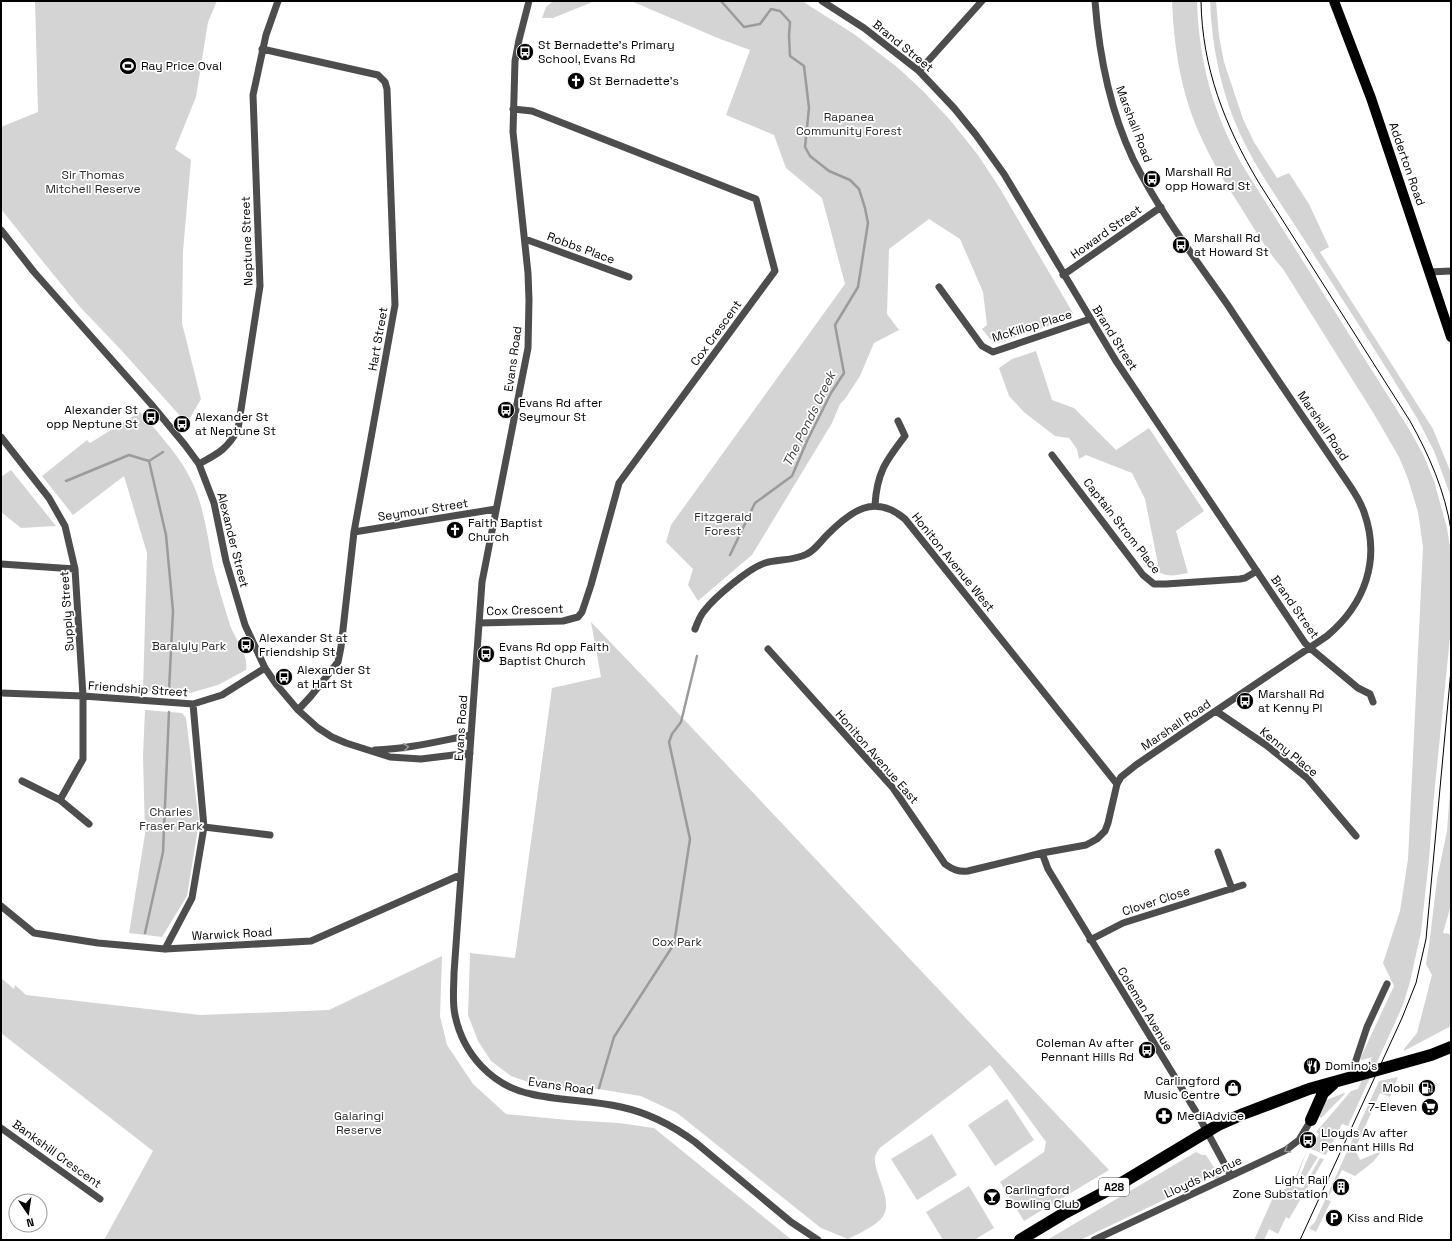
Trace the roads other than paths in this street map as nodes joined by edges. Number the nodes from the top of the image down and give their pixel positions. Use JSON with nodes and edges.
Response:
{"nodes":[{"id":1,"x":278,"y":1,"type":"edge"},
{"id":2,"x":529,"y":1,"type":"edge"},
{"id":3,"x":822,"y":1,"type":"edge"},
{"id":4,"x":982,"y":1,"type":"edge"},
{"id":5,"x":1095,"y":1,"type":"edge"},
{"id":6,"x":1334,"y":1,"type":"edge"},
{"id":7,"x":262,"y":49,"type":"junction"},
{"id":8,"x":919,"y":71,"type":"junction"},
{"id":9,"x":514,"y":109,"type":"junction"},
{"id":10,"x":1161,"y":207,"type":"junction"},
{"id":11,"x":1,"y":230,"type":"edge"},
{"id":12,"x":525,"y":239,"type":"junction"},
{"id":13,"x":1451,"y":271,"type":"edge"},
{"id":14,"x":1429,"y":272,"type":"junction"},
{"id":15,"x":1063,"y":275,"type":"junction"},
{"id":16,"x":630,"y":277,"type":"dead end"},
{"id":17,"x":939,"y":287,"type":"dead end"},
{"id":18,"x":1090,"y":319,"type":"junction"},
{"id":19,"x":1451,"y":337,"type":"edge"},
{"id":20,"x":898,"y":421,"type":"dead end"},
{"id":21,"x":1,"y":437,"type":"edge"},
{"id":22,"x":1052,"y":455,"type":"dead end"},
{"id":23,"x":199,"y":464,"type":"junction"},
{"id":24,"x":875,"y":505,"type":"junction"},
{"id":25,"x":496,"y":509,"type":"junction"},
{"id":26,"x":354,"y":532,"type":"junction"},
{"id":27,"x":1,"y":564,"type":"edge"},
{"id":28,"x":76,"y":569,"type":"junction"},
{"id":29,"x":1257,"y":572,"type":"junction"},
{"id":30,"x":479,"y":623,"type":"junction"},
{"id":31,"x":695,"y":629,"type":"dead end"},
{"id":32,"x":1310,"y":648,"type":"junction"},
{"id":33,"x":768,"y":649,"type":"dead end"},
{"id":34,"x":265,"y":668,"type":"junction"},
{"id":35,"x":1,"y":693,"type":"edge"},
{"id":36,"x":83,"y":696,"type":"junction"},
{"id":37,"x":1373,"y":702,"type":"dead end"},
{"id":38,"x":193,"y":704,"type":"junction"},
{"id":39,"x":298,"y":710,"type":"junction"},
{"id":40,"x":1216,"y":711,"type":"junction"},
{"id":41,"x":471,"y":735,"type":"junction"},
{"id":42,"x":368,"y":750,"type":"junction"},
{"id":43,"x":470,"y":753,"type":"junction"},
{"id":44,"x":22,"y":781,"type":"dead end"},
{"id":45,"x":1116,"y":784,"type":"junction"},
{"id":46,"x":60,"y":800,"type":"junction"},
{"id":47,"x":89,"y":824,"type":"dead end"},
{"id":48,"x":204,"y":827,"type":"junction"},
{"id":49,"x":270,"y":835,"type":"dead end"},
{"id":50,"x":1356,"y":836,"type":"dead end"},
{"id":51,"x":1218,"y":852,"type":"dead end"},
{"id":52,"x":1042,"y":853,"type":"junction"},
{"id":53,"x":460,"y":875,"type":"junction"},
{"id":54,"x":1243,"y":885,"type":"dead end"},
{"id":55,"x":1232,"y":889,"type":"junction"},
{"id":56,"x":1,"y":906,"type":"edge"},
{"id":57,"x":1090,"y":940,"type":"junction"},
{"id":58,"x":165,"y":949,"type":"junction"},
{"id":59,"x":1387,"y":984,"type":"dead end"},
{"id":60,"x":1451,"y":1047,"type":"edge"},
{"id":61,"x":1355,"y":1076,"type":"junction"},
{"id":62,"x":1335,"y":1082,"type":"junction"},
{"id":63,"x":1311,"y":1120,"type":"joint"},
{"id":64,"x":1,"y":1128,"type":"edge"},
{"id":65,"x":1207,"y":1132,"type":"junction"},
{"id":66,"x":1232,"y":1176,"type":"junction"},
{"id":67,"x":100,"y":1199,"type":"dead end"},
{"id":68,"x":1102,"y":1238,"type":"edge"},
{"id":69,"x":818,"y":1240,"type":"edge"},
{"id":70,"x":1020,"y":1240,"type":"edge"},
{"id":71,"x":1094,"y":1240,"type":"edge"}],
"edges":[{"from":1,"to":7,"type":"street","name":"Neptune Street"},
{"from":2,"to":9,"type":"street","name":"Evans Road"},
{"from":3,"to":8,"type":"street","name":"Brand Street"},
{"from":4,"to":8,"type":"street"},
{"from":5,"to":10,"type":"street","name":"Marshall Road"},
{"from":6,"to":14,"type":"main road","name":"Adderton Road"},
{"from":7,"to":23,"type":"street","name":"Neptune Street"},
{"from":7,"to":26,"type":"street","name":"Hart Street"},
{"from":8,"to":15,"type":"street","name":"Brand Street"},
{"from":9,"to":12,"type":"street","name":"Evans Road"},
{"from":9,"to":30,"type":"street","name":"Cox Crescent"},
{"from":10,"to":15,"type":"street","name":"Howard Street"},
{"from":10,"to":32,"type":"street","name":"Marshall Road"},
{"from":11,"to":23,"type":"street","name":"Alexander Street"},
{"from":12,"to":16,"type":"street","name":"Robbs Place"},
{"from":12,"to":25,"type":"street","name":"Evans Road"},
{"from":13,"to":14,"type":"street"},
{"from":14,"to":19,"type":"main road","name":"Adderton Road"},
{"from":15,"to":18,"type":"street","name":"Brand Street"},
{"from":17,"to":18,"type":"street","name":"McKillop Place"},
{"from":18,"to":29,"type":"street","name":"Brand Street"},
{"from":20,"to":24,"type":"street"},
{"from":21,"to":28,"type":"street","name":"Supply Street"},
{"from":22,"to":29,"type":"street","name":"Captain Strom Place"},
{"from":23,"to":34,"type":"street","name":"Alexander Street"},
{"from":24,"to":31,"type":"street"},
{"from":24,"to":45,"type":"street","name":"Honiton Avenue West"},
{"from":25,"to":26,"type":"street","name":"Seymour Street"},
{"from":25,"to":30,"type":"street","name":"Evans Road"},
{"from":26,"to":39,"type":"street","name":"Hart Street"},
{"from":27,"to":28,"type":"street"},
{"from":28,"to":36,"type":"street","name":"Supply Street"},
{"from":29,"to":32,"type":"street","name":"Brand Street"},
{"from":30,"to":41,"type":"street","name":"Evans Road"},
{"from":32,"to":37,"type":"street","name":"Brand Street"},
{"from":32,"to":40,"type":"street","name":"Marshall Road"},
{"from":33,"to":52,"type":"street","name":"Honiton Avenue East"},
{"from":34,"to":38,"type":"street","name":"Friendship Street"},
{"from":34,"to":39,"type":"street","name":"Alexander Street"},
{"from":35,"to":36,"type":"street","name":"Friendship Street"},
{"from":36,"to":38,"type":"street","name":"Friendship Street"},
{"from":36,"to":46,"type":"street","name":"Supply Street"},
{"from":38,"to":48,"type":"street"},
{"from":39,"to":42,"type":"street","name":"Alexander Street"},
{"from":40,"to":45,"type":"street","name":"Marshall Road"},
{"from":40,"to":50,"type":"street","name":"Kenny Place"},
{"from":42,"to":41,"type":"street","name":"Alexander Street","one_way":true},
{"from":41,"to":43,"type":"street","name":"Evans Road"},
{"from":42,"to":43,"type":"street","name":"Alexander Street"},
{"from":43,"to":53,"type":"street","name":"Evans Road"},
{"from":44,"to":46,"type":"street"},
{"from":45,"to":52,"type":"street","name":"Honiton Avenue East"},
{"from":46,"to":47,"type":"street"},
{"from":48,"to":49,"type":"street"},
{"from":48,"to":58,"type":"street"},
{"from":51,"to":55,"type":"street"},
{"from":52,"to":57,"type":"street","name":"Coleman Avenue"},
{"from":53,"to":58,"type":"street","name":"Warwick Road"},
{"from":53,"to":69,"type":"street","name":"Evans Road"},
{"from":54,"to":55,"type":"street","name":"Clover Close"},
{"from":55,"to":57,"type":"street","name":"Clover Close"},
{"from":56,"to":58,"type":"street","name":"Warwick Road"},
{"from":57,"to":65,"type":"street","name":"Coleman Avenue"},
{"from":59,"to":61,"type":"street"},
{"from":60,"to":61,"type":"highway","number":"A28"},
{"from":61,"to":62,"type":"highway","number":"A28"},
{"from":62,"to":63,"type":"highway"},
{"from":62,"to":65,"type":"highway","number":"A28"},
{"from":63,"to":66,"type":"street","name":"Lloyds Avenue","one_way":true},
{"from":64,"to":67,"type":"street","name":"Bankshill Crescent"},
{"from":65,"to":66,"type":"street","name":"Coleman Avenue"},
{"from":65,"to":70,"type":"highway","number":"A28"},
{"from":66,"to":68,"type":"street","name":"Lloyds Avenue"},
{"from":68,"to":71,"type":"street","name":"Lloyds Avenue"}]}
